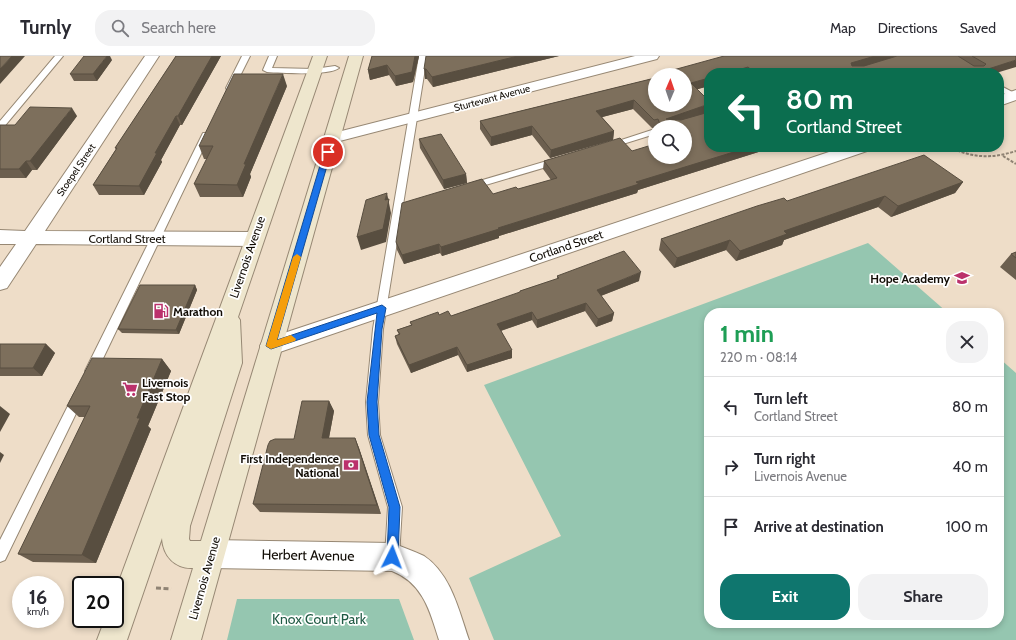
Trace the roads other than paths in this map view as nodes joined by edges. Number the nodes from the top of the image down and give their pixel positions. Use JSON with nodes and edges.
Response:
{"nodes":[{"id":1,"x":59,"y":56,"type":"edge"},
{"id":2,"x":152,"y":56,"type":"edge"},
{"id":3,"x":246,"y":56,"type":"edge"},
{"id":4,"x":273,"y":56,"type":"edge"},
{"id":5,"x":423,"y":56,"type":"edge"},
{"id":6,"x":652,"y":56,"type":"edge"},
{"id":7,"x":344,"y":62,"type":"edge"},
{"id":8,"x":317,"y":64,"type":"edge"},
{"id":9,"x":225,"y":98,"type":"edge"},
{"id":10,"x":413,"y":118,"type":"junction"},
{"id":11,"x":211,"y":125,"type":"edge"},
{"id":12,"x":0,"y":126,"type":"edge"},
{"id":13,"x":648,"y":134,"type":"edge"},
{"id":14,"x":332,"y":138,"type":"junction"},
{"id":15,"x":602,"y":147,"type":"edge"},
{"id":16,"x":846,"y":152,"type":"edge"},
{"id":17,"x":564,"y":158,"type":"edge"},
{"id":18,"x":466,"y":188,"type":"edge"},
{"id":19,"x":0,"y":237,"type":"edge"},
{"id":20,"x":31,"y":237,"type":"junction"},
{"id":21,"x":155,"y":238,"type":"junction"},
{"id":22,"x":254,"y":239,"type":"junction"},
{"id":23,"x":0,"y":284,"type":"edge"},
{"id":24,"x":382,"y":308,"type":"junction"},
{"id":25,"x":228,"y":310,"type":"junction"},
{"id":26,"x":271,"y":346,"type":"junction"},
{"id":27,"x":211,"y":554,"type":"junction"},
{"id":28,"x":0,"y":555,"type":"edge"},
{"id":29,"x":392,"y":557,"type":"junction"},
{"id":30,"x":448,"y":638,"type":"edge"},
{"id":31,"x":112,"y":640,"type":"edge"},
{"id":32,"x":186,"y":640,"type":"edge"}],
"edges":[{"from":1,"to":12,"type":"lane"},
{"from":2,"to":20,"type":"street","name":"Stoepel Street"},
{"from":3,"to":9,"type":"lane"},
{"from":4,"to":8,"type":"lane"},
{"from":5,"to":10,"type":"lane"},
{"from":6,"to":10,"type":"street","name":"Sturtevant Avenue"},
{"from":7,"to":8,"type":"lane"},
{"from":7,"to":14,"type":"main road","name":"Livernois Avenue"},
{"from":8,"to":22,"type":"main road","name":"Livernois Avenue"},
{"from":10,"to":14,"type":"street","name":"Sturtevant Avenue"},
{"from":10,"to":24,"type":"lane"},
{"from":11,"to":21,"type":"lane"},
{"from":13,"to":15,"type":"lane"},
{"from":14,"to":26,"type":"main road","name":"Livernois Avenue"},
{"from":16,"to":24,"type":"street","name":"Cortland Street"},
{"from":17,"to":18,"type":"lane"},
{"from":19,"to":20,"type":"street","name":"Cortland Street"},
{"from":20,"to":21,"type":"street","name":"Cortland Street"},
{"from":20,"to":23,"type":"street","name":"Stoepel Street"},
{"from":21,"to":22,"type":"street","name":"Cortland Street"},
{"from":21,"to":28,"type":"lane"},
{"from":22,"to":25,"type":"main road","name":"Livernois Avenue"},
{"from":24,"to":26,"type":"street","name":"Cortland Street"},
{"from":24,"to":29,"type":"lane"},
{"from":25,"to":27,"type":"main road"},
{"from":25,"to":31,"type":"main road","name":"Livernois Avenue"},
{"from":26,"to":27,"type":"main road","name":"Livernois Avenue"},
{"from":27,"to":29,"type":"street","name":"Herbert Avenue"},
{"from":27,"to":32,"type":"main road","name":"Livernois Avenue"},
{"from":29,"to":30,"type":"street","name":"Herbert Avenue"}]}
